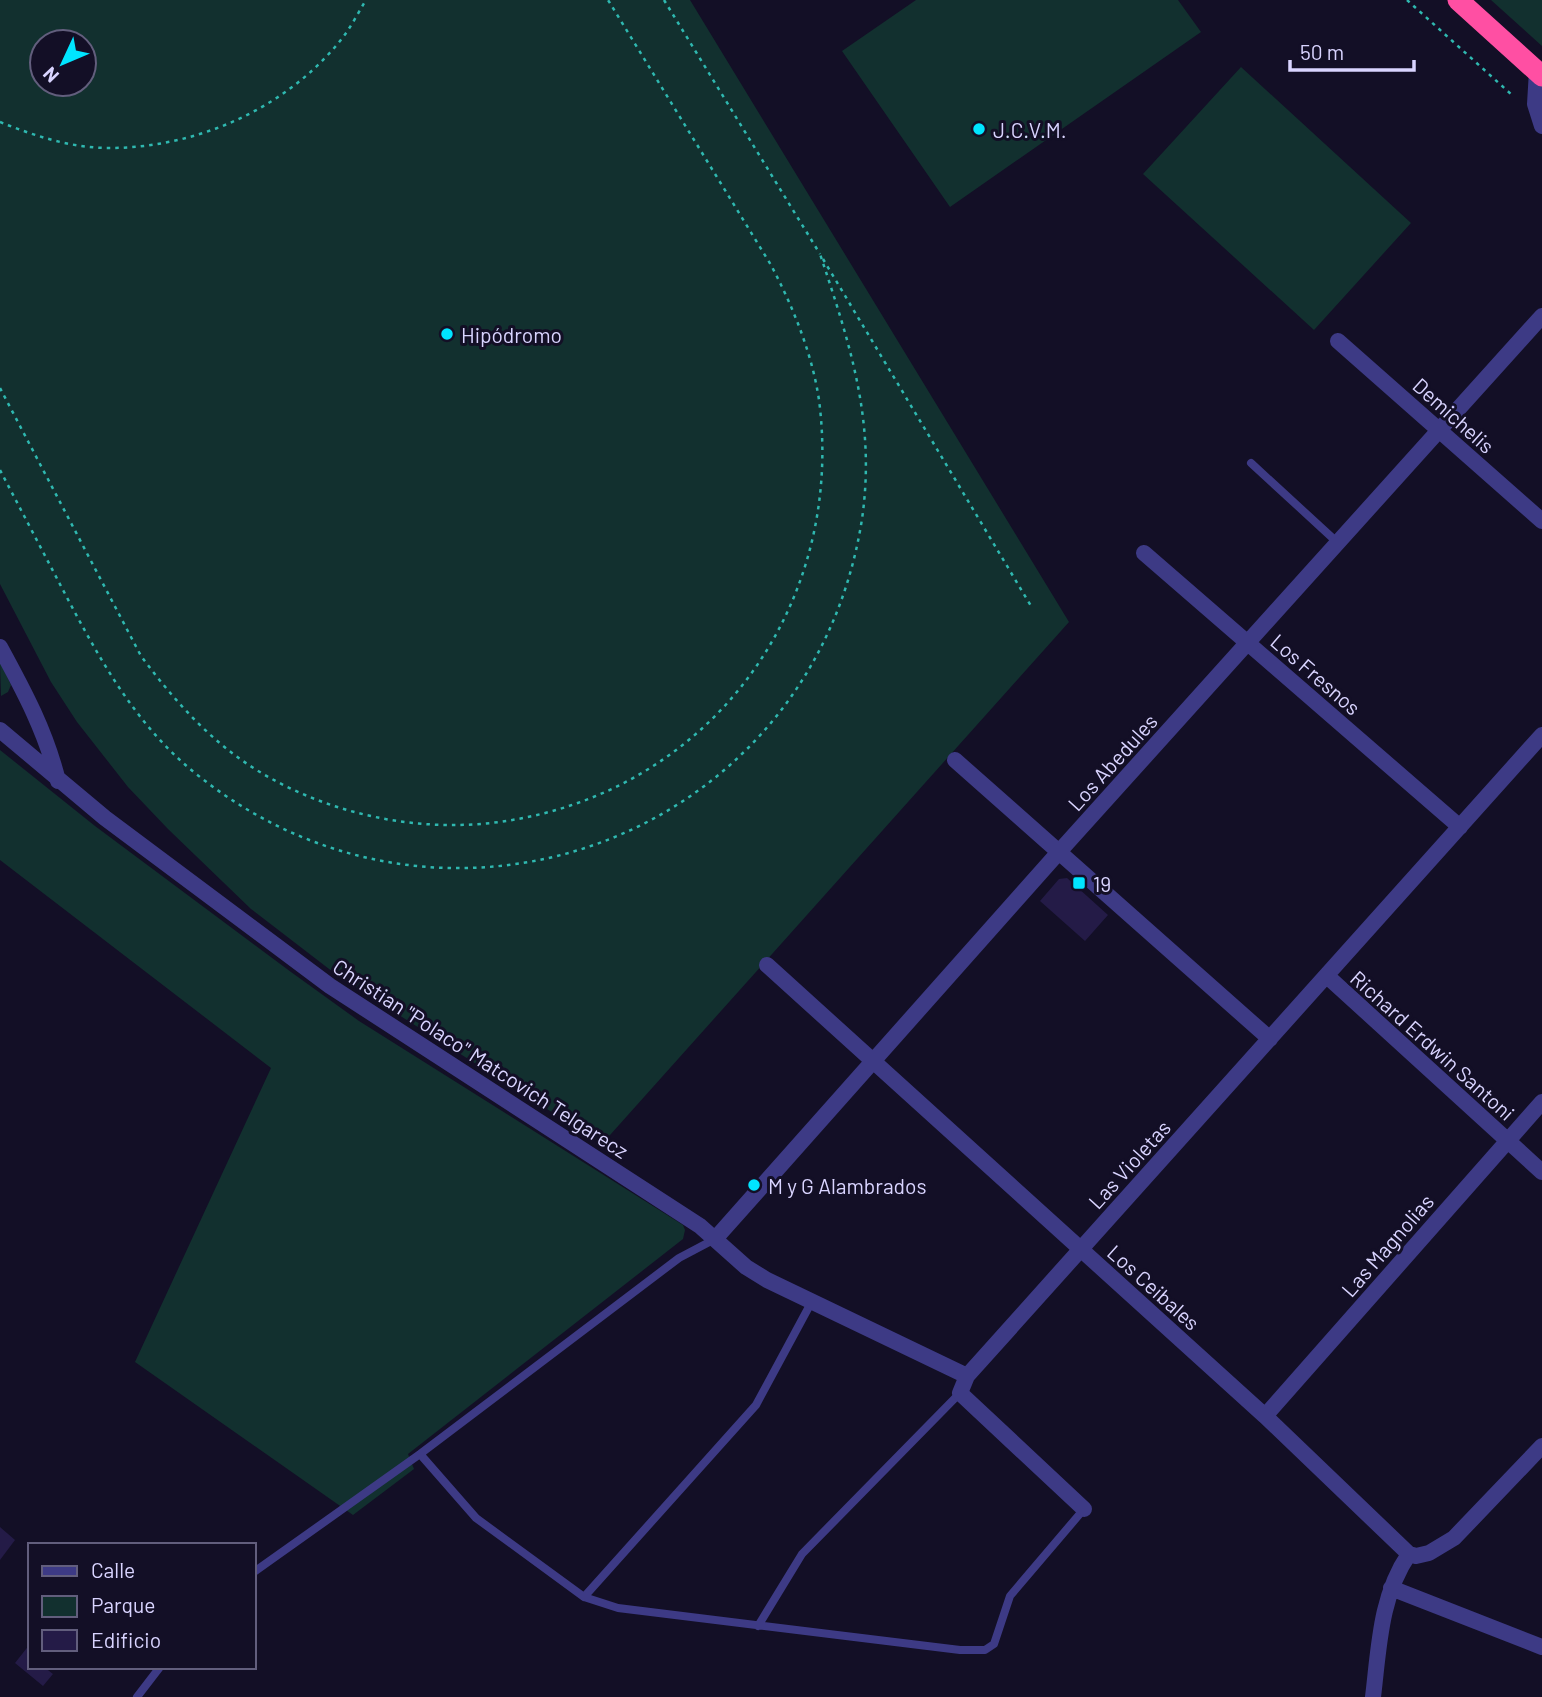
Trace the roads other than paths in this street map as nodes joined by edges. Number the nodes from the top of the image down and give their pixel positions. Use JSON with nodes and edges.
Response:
{"nodes":[{"id":1,"x":1458,"y":0,"type":"edge"},
{"id":2,"x":1540,"y":74,"type":"edge"},
{"id":3,"x":1542,"y":126,"type":"edge"},
{"id":4,"x":1542,"y":316,"type":"edge"},
{"id":5,"x":1338,"y":341,"type":"dead end"},
{"id":6,"x":1439,"y":429,"type":"junction"},
{"id":7,"x":1251,"y":463,"type":"dead end"},
{"id":8,"x":1542,"y":521,"type":"edge"},
{"id":9,"x":1338,"y":543,"type":"junction"},
{"id":10,"x":1144,"y":553,"type":"dead end"},
{"id":11,"x":1248,"y":644,"type":"junction"},
{"id":12,"x":0,"y":647,"type":"edge"},
{"id":13,"x":0,"y":730,"type":"edge"},
{"id":14,"x":1542,"y":735,"type":"edge"},
{"id":15,"x":955,"y":760,"type":"dead end"},
{"id":16,"x":58,"y":780,"type":"junction"},
{"id":17,"x":1460,"y":827,"type":"junction"},
{"id":18,"x":1058,"y":853,"type":"junction"},
{"id":19,"x":767,"y":965,"type":"dead end"},
{"id":20,"x":1326,"y":976,"type":"junction"},
{"id":21,"x":1270,"y":1039,"type":"junction"},
{"id":22,"x":872,"y":1062,"type":"junction"},
{"id":23,"x":1542,"y":1102,"type":"edge"},
{"id":24,"x":1507,"y":1141,"type":"junction"},
{"id":25,"x":1542,"y":1172,"type":"edge"},
{"id":26,"x":715,"y":1239,"type":"junction"},
{"id":27,"x":1081,"y":1249,"type":"junction"},
{"id":28,"x":811,"y":1303,"type":"junction"},
{"id":29,"x":967,"y":1376,"type":"junction"},
{"id":30,"x":960,"y":1393,"type":"junction"},
{"id":31,"x":1265,"y":1416,"type":"junction"},
{"id":32,"x":1542,"y":1446,"type":"edge"},
{"id":33,"x":420,"y":1454,"type":"junction"},
{"id":34,"x":1084,"y":1509,"type":"joint"},
{"id":35,"x":1412,"y":1555,"type":"junction"},
{"id":36,"x":256,"y":1572,"type":"edge"},
{"id":37,"x":1391,"y":1588,"type":"junction"},
{"id":38,"x":584,"y":1597,"type":"junction"},
{"id":39,"x":758,"y":1626,"type":"junction"},
{"id":40,"x":1542,"y":1647,"type":"edge"},
{"id":41,"x":158,"y":1669,"type":"edge"},
{"id":42,"x":137,"y":1697,"type":"edge"},
{"id":43,"x":1373,"y":1697,"type":"edge"}],
"edges":[{"from":1,"to":2,"type":"highway"},
{"from":2,"to":3,"type":"street"},
{"from":4,"to":6,"type":"street","name":"Los Abedules"},
{"from":5,"to":6,"type":"street","name":"Demichelis"},
{"from":6,"to":8,"type":"street","name":"Demichelis"},
{"from":6,"to":9,"type":"street","name":"Los Abedules"},
{"from":7,"to":9,"type":"lane"},
{"from":9,"to":11,"type":"street","name":"Los Abedules"},
{"from":10,"to":11,"type":"street","name":"Los Fresnos"},
{"from":11,"to":17,"type":"street","name":"Los Fresnos"},
{"from":11,"to":18,"type":"street","name":"Los Abedules"},
{"from":12,"to":16,"type":"street"},
{"from":13,"to":16,"type":"street","name":"Christian \"Polaco\" Matcovich Telgarecz"},
{"from":14,"to":17,"type":"street","name":"Las Violetas"},
{"from":15,"to":18,"type":"street"},
{"from":16,"to":26,"type":"street","name":"Christian \"Polaco\" Matcovich Telgarecz"},
{"from":17,"to":20,"type":"street","name":"Las Violetas"},
{"from":18,"to":21,"type":"street"},
{"from":18,"to":22,"type":"street","name":"Los Abedules"},
{"from":19,"to":22,"type":"street","name":"Los Ceibales"},
{"from":20,"to":21,"type":"street","name":"Las Violetas"},
{"from":20,"to":24,"type":"street","name":"Richard Erdwin Santoni"},
{"from":21,"to":27,"type":"street","name":"Las Violetas"},
{"from":22,"to":26,"type":"street","name":"Los Abedules"},
{"from":22,"to":27,"type":"street","name":"Los Ceibales"},
{"from":23,"to":24,"type":"street","name":"Las Magnolias"},
{"from":24,"to":25,"type":"street","name":"Richard Erdwin Santoni"},
{"from":24,"to":31,"type":"street","name":"Las Magnolias"},
{"from":26,"to":28,"type":"street","name":"Christian \"Polaco\" Matcovich Telgarecz"},
{"from":26,"to":33,"type":"lane"},
{"from":27,"to":29,"type":"street","name":"Las Violetas"},
{"from":27,"to":31,"type":"street","name":"Los Ceibales"},
{"from":28,"to":29,"type":"street","name":"Christian \"Polaco\" Matcovich Telgarecz"},
{"from":28,"to":38,"type":"lane"},
{"from":29,"to":30,"type":"street","name":"Las Violetas"},
{"from":30,"to":34,"type":"street"},
{"from":30,"to":39,"type":"lane","name":"Las Violetas"},
{"from":31,"to":35,"type":"street","name":"Los Ceibales"},
{"from":32,"to":35,"type":"street"},
{"from":33,"to":36,"type":"lane"},
{"from":33,"to":38,"type":"lane"},
{"from":34,"to":39,"type":"lane"},
{"from":35,"to":37,"type":"street"},
{"from":37,"to":40,"type":"street"},
{"from":37,"to":43,"type":"street"},
{"from":38,"to":39,"type":"lane"},
{"from":41,"to":42,"type":"lane"}]}
